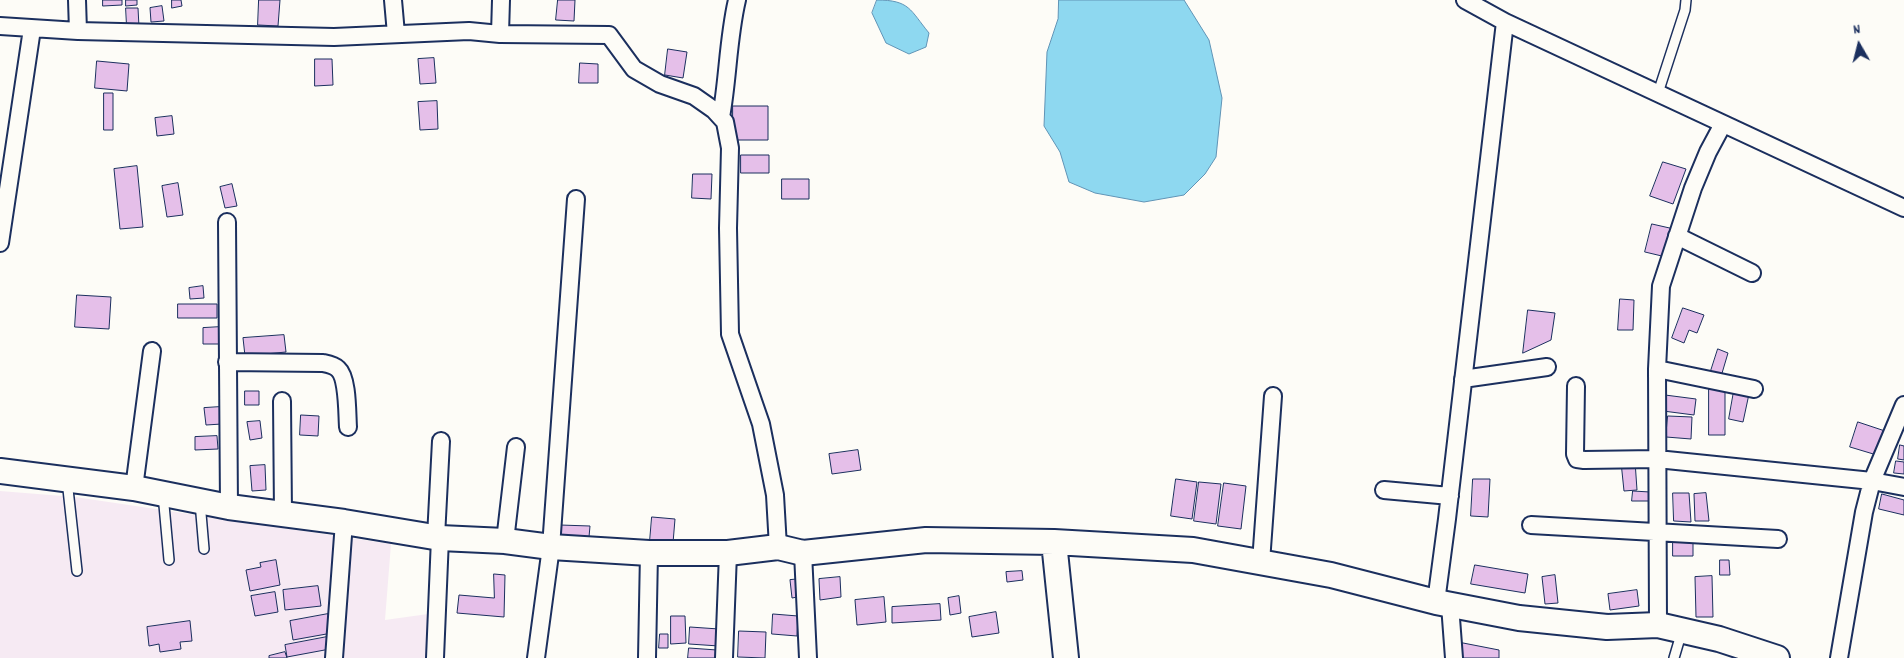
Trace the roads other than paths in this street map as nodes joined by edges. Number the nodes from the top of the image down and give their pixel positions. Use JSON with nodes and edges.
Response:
{"nodes":[{"id":1,"x":77,"y":0,"type":"edge"},
{"id":2,"x":393,"y":0,"type":"edge"},
{"id":3,"x":501,"y":0,"type":"edge"},
{"id":4,"x":738,"y":0,"type":"edge"},
{"id":5,"x":1465,"y":0,"type":"edge"},
{"id":6,"x":1686,"y":0,"type":"edge"},
{"id":7,"x":1505,"y":22,"type":"junction"},
{"id":8,"x":0,"y":26,"type":"edge"},
{"id":9,"x":32,"y":29,"type":"junction"},
{"id":10,"x":78,"y":31,"type":"junction"},
{"id":11,"x":396,"y":34,"type":"junction"},
{"id":12,"x":500,"y":34,"type":"junction"},
{"id":13,"x":1658,"y":93,"type":"junction"},
{"id":14,"x":721,"y":117,"type":"junction"},
{"id":15,"x":1723,"y":124,"type":"junction"},
{"id":16,"x":576,"y":200,"type":"dead end"},
{"id":17,"x":1904,"y":208,"type":"edge"},
{"id":18,"x":227,"y":222,"type":"dead end"},
{"id":19,"x":1677,"y":236,"type":"junction"},
{"id":20,"x":0,"y":243,"type":"edge"},
{"id":21,"x":1752,"y":274,"type":"dead end"},
{"id":22,"x":152,"y":352,"type":"dead end"},
{"id":23,"x":227,"y":362,"type":"junction"},
{"id":24,"x":1547,"y":367,"type":"dead end"},
{"id":25,"x":1657,"y":368,"type":"junction"},
{"id":26,"x":1463,"y":379,"type":"junction"},
{"id":27,"x":1576,"y":386,"type":"dead end"},
{"id":28,"x":1754,"y":388,"type":"dead end"},
{"id":29,"x":1272,"y":396,"type":"dead end"},
{"id":30,"x":282,"y":401,"type":"dead end"},
{"id":31,"x":1904,"y":405,"type":"edge"},
{"id":32,"x":348,"y":427,"type":"dead end"},
{"id":33,"x":441,"y":441,"type":"dead end"},
{"id":34,"x":516,"y":447,"type":"dead end"},
{"id":35,"x":1658,"y":459,"type":"junction"},
{"id":36,"x":0,"y":471,"type":"edge"},
{"id":37,"x":67,"y":480,"type":"junction"},
{"id":38,"x":1872,"y":481,"type":"junction"},
{"id":39,"x":1904,"y":487,"type":"edge"},
{"id":40,"x":134,"y":488,"type":"junction"},
{"id":41,"x":1384,"y":490,"type":"dead end"},
{"id":42,"x":163,"y":494,"type":"junction"},
{"id":43,"x":1450,"y":496,"type":"junction"},
{"id":44,"x":200,"y":501,"type":"junction"},
{"id":45,"x":229,"y":507,"type":"junction"},
{"id":46,"x":283,"y":514,"type":"junction"},
{"id":47,"x":344,"y":522,"type":"junction"},
{"id":48,"x":1531,"y":525,"type":"dead end"},
{"id":49,"x":1659,"y":532,"type":"junction"},
{"id":50,"x":438,"y":538,"type":"junction"},
{"id":51,"x":1778,"y":539,"type":"dead end"},
{"id":52,"x":506,"y":541,"type":"junction"},
{"id":53,"x":1054,"y":542,"type":"junction"},
{"id":54,"x":551,"y":547,"type":"junction"},
{"id":55,"x":778,"y":548,"type":"junction"},
{"id":56,"x":204,"y":549,"type":"dead end"},
{"id":57,"x":650,"y":553,"type":"junction"},
{"id":58,"x":728,"y":553,"type":"junction"},
{"id":59,"x":803,"y":553,"type":"junction"},
{"id":60,"x":169,"y":560,"type":"dead end"},
{"id":61,"x":1261,"y":562,"type":"junction"},
{"id":62,"x":76,"y":571,"type":"dead end"},
{"id":63,"x":1443,"y":603,"type":"junction"},
{"id":64,"x":1658,"y":625,"type":"junction"},
{"id":65,"x":1682,"y":630,"type":"junction"},
{"id":66,"x":334,"y":658,"type":"edge"},
{"id":67,"x":435,"y":658,"type":"edge"},
{"id":68,"x":536,"y":658,"type":"edge"},
{"id":69,"x":647,"y":658,"type":"edge"},
{"id":70,"x":724,"y":658,"type":"edge"},
{"id":71,"x":808,"y":658,"type":"edge"},
{"id":72,"x":1066,"y":658,"type":"edge"},
{"id":73,"x":1454,"y":658,"type":"edge"},
{"id":74,"x":1674,"y":658,"type":"edge"},
{"id":75,"x":1778,"y":658,"type":"edge"},
{"id":76,"x":1839,"y":658,"type":"edge"}],
"edges":[{"from":1,"to":10,"type":"street"},
{"from":2,"to":11,"type":"street"},
{"from":3,"to":12,"type":"street"},
{"from":4,"to":14,"type":"street"},
{"from":5,"to":7,"type":"street"},
{"from":6,"to":13,"type":"lane"},
{"from":7,"to":13,"type":"street"},
{"from":7,"to":26,"type":"street"},
{"from":8,"to":9,"type":"street"},
{"from":9,"to":10,"type":"street"},
{"from":9,"to":20,"type":"street"},
{"from":10,"to":11,"type":"street"},
{"from":11,"to":12,"type":"street"},
{"from":12,"to":14,"type":"street"},
{"from":13,"to":15,"type":"street"},
{"from":14,"to":55,"type":"street"},
{"from":15,"to":17,"type":"street"},
{"from":15,"to":19,"type":"street"},
{"from":16,"to":54,"type":"street"},
{"from":18,"to":23,"type":"street"},
{"from":19,"to":21,"type":"street"},
{"from":19,"to":25,"type":"street"},
{"from":22,"to":40,"type":"street"},
{"from":23,"to":32,"type":"street"},
{"from":23,"to":45,"type":"street"},
{"from":24,"to":26,"type":"street"},
{"from":25,"to":28,"type":"street"},
{"from":25,"to":35,"type":"street"},
{"from":26,"to":43,"type":"street"},
{"from":27,"to":35,"type":"street"},
{"from":29,"to":61,"type":"street"},
{"from":30,"to":46,"type":"street"},
{"from":31,"to":38,"type":"street"},
{"from":33,"to":50,"type":"street"},
{"from":34,"to":52,"type":"street"},
{"from":35,"to":38,"type":"street"},
{"from":35,"to":49,"type":"street"},
{"from":36,"to":37,"type":"street"},
{"from":37,"to":40,"type":"street"},
{"from":37,"to":62,"type":"lane"},
{"from":38,"to":39,"type":"street"},
{"from":38,"to":76,"type":"street"},
{"from":40,"to":42,"type":"street"},
{"from":41,"to":43,"type":"street"},
{"from":42,"to":44,"type":"street"},
{"from":42,"to":60,"type":"lane"},
{"from":43,"to":63,"type":"street"},
{"from":44,"to":45,"type":"street"},
{"from":44,"to":56,"type":"lane"},
{"from":45,"to":46,"type":"street"},
{"from":46,"to":47,"type":"street"},
{"from":47,"to":50,"type":"street"},
{"from":47,"to":66,"type":"street"},
{"from":48,"to":49,"type":"street"},
{"from":49,"to":51,"type":"street"},
{"from":49,"to":64,"type":"street"},
{"from":50,"to":52,"type":"street"},
{"from":50,"to":67,"type":"street"},
{"from":52,"to":54,"type":"street"},
{"from":53,"to":59,"type":"street"},
{"from":53,"to":61,"type":"street"},
{"from":53,"to":72,"type":"street"},
{"from":54,"to":57,"type":"street"},
{"from":54,"to":68,"type":"street"},
{"from":55,"to":58,"type":"street"},
{"from":55,"to":59,"type":"street"},
{"from":57,"to":58,"type":"street"},
{"from":57,"to":69,"type":"street"},
{"from":58,"to":70,"type":"street"},
{"from":59,"to":71,"type":"street"},
{"from":61,"to":63,"type":"street"},
{"from":63,"to":64,"type":"street"},
{"from":63,"to":73,"type":"street"},
{"from":64,"to":65,"type":"street"},
{"from":65,"to":74,"type":"lane"},
{"from":65,"to":75,"type":"street"}]}
